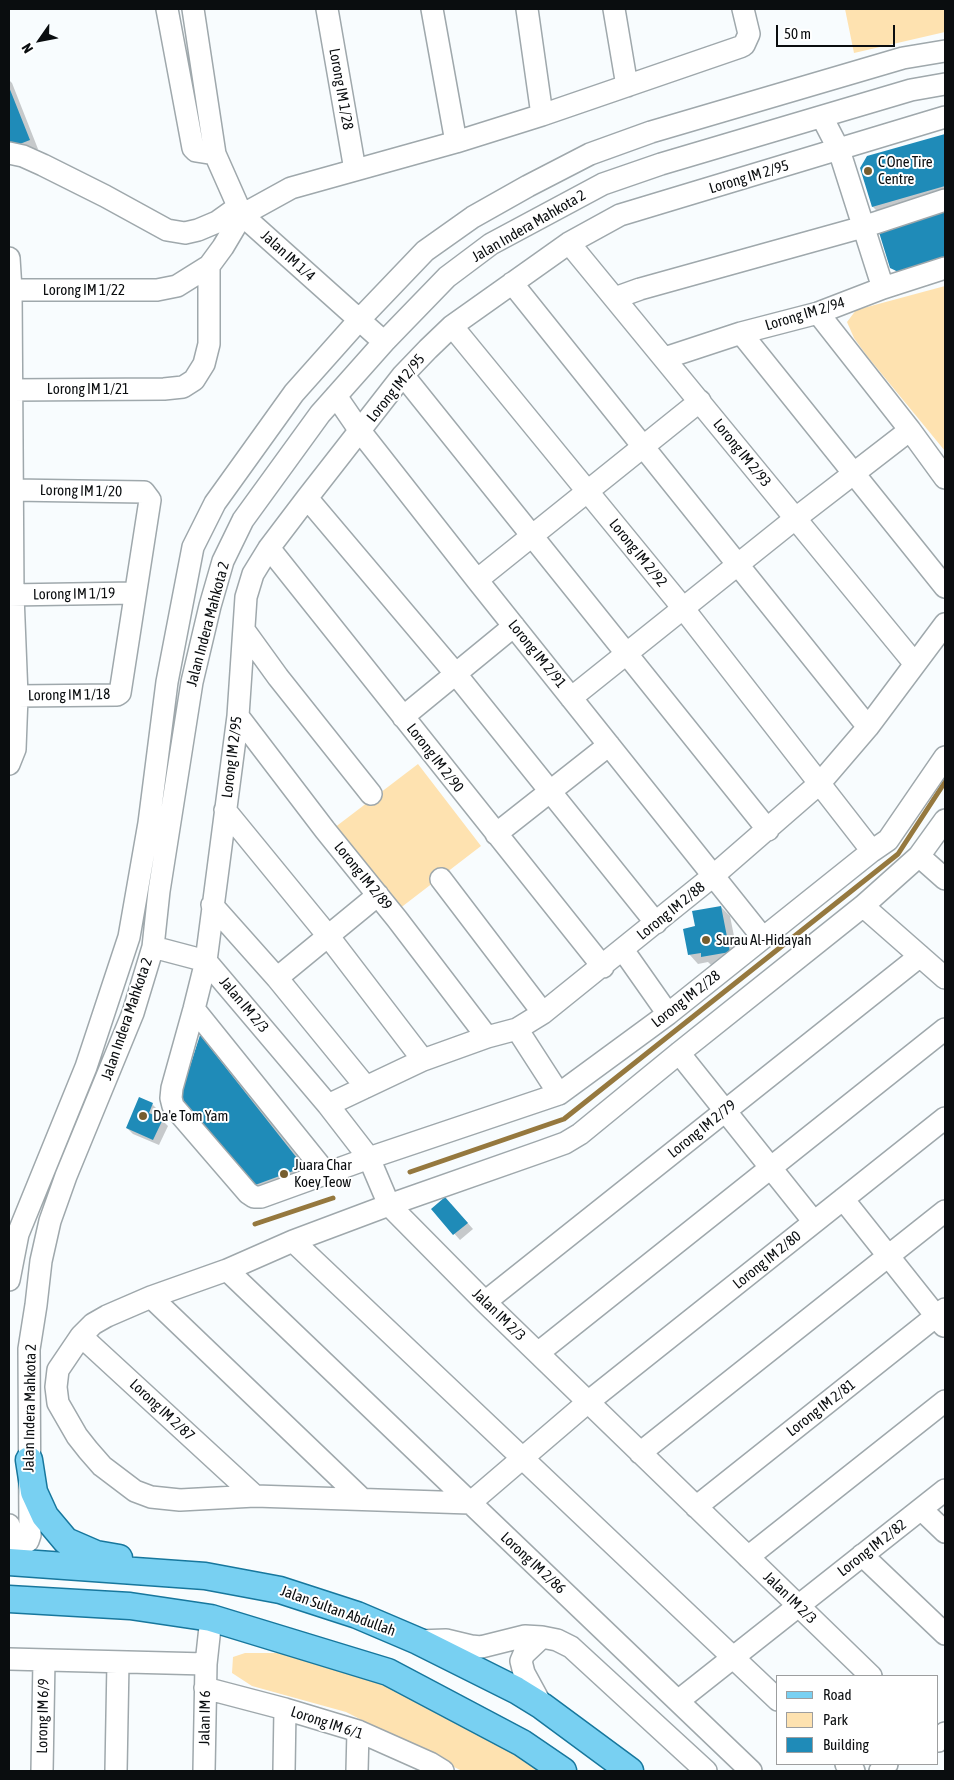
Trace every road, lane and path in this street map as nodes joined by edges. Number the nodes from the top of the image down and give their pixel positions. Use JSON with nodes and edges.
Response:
{"nodes":[{"id":1,"x":167,"y":9,"type":"edge"},
{"id":2,"x":193,"y":9,"type":"edge"},
{"id":3,"x":327,"y":9,"type":"edge"},
{"id":4,"x":432,"y":9,"type":"edge"},
{"id":5,"x":527,"y":9,"type":"edge"},
{"id":6,"x":614,"y":9,"type":"edge"},
{"id":7,"x":745,"y":17,"type":"edge"},
{"id":8,"x":945,"y":50,"type":"edge"},
{"id":9,"x":945,"y":84,"type":"edge"},
{"id":10,"x":627,"y":86,"type":"junction"},
{"id":11,"x":542,"y":115,"type":"junction"},
{"id":12,"x":822,"y":117,"type":"junction"},
{"id":13,"x":945,"y":117,"type":"edge"},
{"id":14,"x":456,"y":142,"type":"junction"},
{"id":15,"x":839,"y":150,"type":"junction"},
{"id":16,"x":9,"y":153,"type":"edge"},
{"id":17,"x":215,"y":154,"type":"junction"},
{"id":18,"x":356,"y":170,"type":"junction"},
{"id":19,"x":945,"y":200,"type":"edge"},
{"id":20,"x":240,"y":211,"type":"junction"},
{"id":21,"x":863,"y":227,"type":"junction"},
{"id":22,"x":570,"y":242,"type":"junction"},
{"id":23,"x":9,"y":258,"type":"edge"},
{"id":24,"x":209,"y":266,"type":"junction"},
{"id":25,"x":945,"y":268,"type":"edge"},
{"id":26,"x":512,"y":284,"type":"junction"},
{"id":27,"x":883,"y":288,"type":"junction"},
{"id":28,"x":11,"y":290,"type":"junction"},
{"id":29,"x":615,"y":298,"type":"junction"},
{"id":30,"x":818,"y":313,"type":"junction"},
{"id":31,"x":359,"y":320,"type":"junction"},
{"id":32,"x":452,"y":326,"type":"junction"},
{"id":33,"x":741,"y":334,"type":"junction"},
{"id":34,"x":384,"y":342,"type":"junction"},
{"id":35,"x":664,"y":358,"type":"junction"},
{"id":36,"x":403,"y":375,"type":"junction"},
{"id":37,"x":12,"y":390,"type":"junction"},
{"id":38,"x":336,"y":396,"type":"junction"},
{"id":39,"x":700,"y":402,"type":"junction"},
{"id":40,"x":910,"y":430,"type":"junction"},
{"id":41,"x":360,"y":432,"type":"junction"},
{"id":42,"x":643,"y":447,"type":"junction"},
{"id":43,"x":854,"y":473,"type":"junction"},
{"id":44,"x":945,"y":478,"type":"edge"},
{"id":45,"x":12,"y":490,"type":"junction"},
{"id":46,"x":588,"y":492,"type":"junction"},
{"id":47,"x":307,"y":498,"type":"junction"},
{"id":48,"x":796,"y":518,"type":"junction"},
{"id":49,"x":532,"y":536,"type":"junction"},
{"id":50,"x":268,"y":548,"type":"junction"},
{"id":51,"x":738,"y":565,"type":"junction"},
{"id":52,"x":478,"y":580,"type":"junction"},
{"id":53,"x":945,"y":587,"type":"edge"},
{"id":54,"x":135,"y":594,"type":"junction"},
{"id":55,"x":11,"y":595,"type":"edge"},
{"id":56,"x":683,"y":608,"type":"junction"},
{"id":57,"x":945,"y":624,"type":"edge"},
{"id":58,"x":514,"y":626,"type":"junction"},
{"id":59,"x":244,"y":630,"type":"junction"},
{"id":60,"x":626,"y":654,"type":"junction"},
{"id":61,"x":915,"y":664,"type":"junction"},
{"id":62,"x":455,"y":673,"type":"junction"},
{"id":63,"x":18,"y":696,"type":"junction"},
{"id":64,"x":571,"y":698,"type":"junction"},
{"id":65,"x":238,"y":716,"type":"junction"},
{"id":66,"x":403,"y":717,"type":"junction"},
{"id":67,"x":868,"y":727,"type":"junction"},
{"id":68,"x":609,"y":745,"type":"junction"},
{"id":69,"x":945,"y":757,"type":"edge"},
{"id":70,"x":9,"y":764,"type":"edge"},
{"id":71,"x":820,"y":783,"type":"junction"},
{"id":72,"x":550,"y":792,"type":"junction"},
{"id":73,"x":371,"y":794,"type":"dead end"},
{"id":74,"x":225,"y":810,"type":"junction"},
{"id":75,"x":945,"y":820,"type":"edge"},
{"id":76,"x":768,"y":830,"type":"junction"},
{"id":77,"x":496,"y":834,"type":"junction"},
{"id":78,"x":872,"y":851,"type":"junction"},
{"id":79,"x":920,"y":856,"type":"junction"},
{"id":80,"x":713,"y":876,"type":"junction"},
{"id":81,"x":945,"y":879,"type":"edge"},
{"id":82,"x":441,"y":880,"type":"dead end"},
{"id":83,"x":378,"y":896,"type":"junction"},
{"id":84,"x":212,"y":905,"type":"junction"},
{"id":85,"x":863,"y":906,"type":"junction"},
{"id":86,"x":656,"y":922,"type":"junction"},
{"id":87,"x":329,"y":937,"type":"junction"},
{"id":88,"x":763,"y":938,"type":"junction"},
{"id":89,"x":153,"y":947,"type":"junction"},
{"id":90,"x":623,"y":950,"type":"junction"},
{"id":91,"x":920,"y":956,"type":"junction"},
{"id":92,"x":206,"y":960,"type":"junction"},
{"id":93,"x":603,"y":967,"type":"junction"},
{"id":94,"x":277,"y":978,"type":"junction"},
{"id":95,"x":945,"y":978,"type":"edge"},
{"id":96,"x":194,"y":1009,"type":"junction"},
{"id":97,"x":544,"y":1013,"type":"junction"},
{"id":98,"x":668,"y":1014,"type":"junction"},
{"id":99,"x":517,"y":1029,"type":"junction"},
{"id":100,"x":945,"y":1029,"type":"edge"},
{"id":101,"x":487,"y":1037,"type":"junction"},
{"id":102,"x":679,"y":1053,"type":"junction"},
{"id":103,"x":423,"y":1060,"type":"junction"},
{"id":104,"x":366,"y":1087,"type":"junction"},
{"id":105,"x":559,"y":1094,"type":"junction"},
{"id":106,"x":328,"y":1105,"type":"junction"},
{"id":107,"x":725,"y":1111,"type":"junction"},
{"id":108,"x":945,"y":1118,"type":"edge"},
{"id":109,"x":369,"y":1158,"type":"junction"},
{"id":110,"x":770,"y":1168,"type":"junction"},
{"id":111,"x":326,"y":1173,"type":"junction"},
{"id":112,"x":843,"y":1199,"type":"junction"},
{"id":113,"x":390,"y":1205,"type":"junction"},
{"id":114,"x":945,"y":1211,"type":"edge"},
{"id":115,"x":814,"y":1222,"type":"junction"},
{"id":116,"x":293,"y":1241,"type":"junction"},
{"id":117,"x":888,"y":1256,"type":"junction"},
{"id":118,"x":226,"y":1270,"type":"junction"},
{"id":119,"x":9,"y":1280,"type":"edge"},
{"id":120,"x":151,"y":1298,"type":"junction"},
{"id":121,"x":485,"y":1302,"type":"junction"},
{"id":122,"x":942,"y":1318,"type":"edge"},
{"id":123,"x":87,"y":1330,"type":"junction"},
{"id":124,"x":538,"y":1353,"type":"junction"},
{"id":125,"x":945,"y":1401,"type":"edge"},
{"id":126,"x":588,"y":1402,"type":"junction"},
{"id":127,"x":640,"y":1453,"type":"junction"},
{"id":128,"x":522,"y":1458,"type":"junction"},
{"id":129,"x":29,"y":1460,"type":"junction"},
{"id":130,"x":945,"y":1490,"type":"edge"},
{"id":131,"x":255,"y":1496,"type":"junction"},
{"id":132,"x":362,"y":1499,"type":"junction"},
{"id":133,"x":470,"y":1503,"type":"junction"},
{"id":134,"x":696,"y":1507,"type":"junction"},
{"id":135,"x":921,"y":1509,"type":"junction"},
{"id":136,"x":9,"y":1526,"type":"edge"},
{"id":137,"x":945,"y":1532,"type":"edge"},
{"id":138,"x":862,"y":1555,"type":"junction"},
{"id":139,"x":748,"y":1557,"type":"junction"},
{"id":140,"x":9,"y":1562,"type":"edge"},
{"id":141,"x":205,"y":1576,"type":"junction"},
{"id":142,"x":9,"y":1599,"type":"edge"},
{"id":143,"x":798,"y":1606,"type":"junction"},
{"id":144,"x":211,"y":1618,"type":"junction"},
{"id":145,"x":945,"y":1634,"type":"edge"},
{"id":146,"x":542,"y":1637,"type":"junction"},
{"id":147,"x":418,"y":1641,"type":"junction"},
{"id":148,"x":733,"y":1657,"type":"junction"},
{"id":149,"x":9,"y":1659,"type":"edge"},
{"id":150,"x":44,"y":1667,"type":"junction"},
{"id":151,"x":118,"y":1668,"type":"junction"},
{"id":152,"x":9,"y":1672,"type":"edge"},
{"id":153,"x":870,"y":1675,"type":"edge"},
{"id":154,"x":206,"y":1676,"type":"junction"},
{"id":155,"x":776,"y":1698,"type":"edge"},
{"id":156,"x":678,"y":1701,"type":"junction"},
{"id":157,"x":542,"y":1706,"type":"junction"},
{"id":158,"x":285,"y":1709,"type":"junction"},
{"id":159,"x":358,"y":1731,"type":"junction"},
{"id":160,"x":434,"y":1768,"type":"edge"},
{"id":161,"x":42,"y":1771,"type":"edge"},
{"id":162,"x":116,"y":1771,"type":"edge"},
{"id":163,"x":204,"y":1771,"type":"edge"},
{"id":164,"x":284,"y":1771,"type":"edge"},
{"id":165,"x":357,"y":1771,"type":"edge"},
{"id":166,"x":564,"y":1771,"type":"edge"},
{"id":167,"x":630,"y":1771,"type":"edge"},
{"id":168,"x":706,"y":1771,"type":"edge"},
{"id":169,"x":751,"y":1771,"type":"edge"}],
"edges":[{"from":1,"to":17,"type":"street"},
{"from":2,"to":17,"type":"street","name":"Jalan IM 1/4"},
{"from":3,"to":18,"type":"street","name":"Lorong IM 1/28"},
{"from":4,"to":14,"type":"street"},
{"from":5,"to":11,"type":"street"},
{"from":6,"to":10,"type":"street"},
{"from":7,"to":10,"type":"street"},
{"from":8,"to":31,"type":"street","name":"Jalan Indera Mahkota 2"},
{"from":9,"to":12,"type":"street","name":"Jalan Indera Mahkota 2"},
{"from":10,"to":11,"type":"street"},
{"from":11,"to":14,"type":"street"},
{"from":12,"to":15,"type":"street"},
{"from":12,"to":34,"type":"street","name":"Jalan Indera Mahkota 2"},
{"from":13,"to":15,"type":"street","name":"Lorong IM 2/95"},
{"from":14,"to":18,"type":"street"},
{"from":15,"to":21,"type":"street"},
{"from":15,"to":22,"type":"street","name":"Lorong IM 2/95"},
{"from":16,"to":20,"type":"street"},
{"from":17,"to":20,"type":"street","name":"Jalan IM 1/4"},
{"from":18,"to":20,"type":"street"},
{"from":19,"to":21,"type":"street"},
{"from":20,"to":24,"type":"street"},
{"from":20,"to":31,"type":"street","name":"Jalan IM 1/4"},
{"from":21,"to":27,"type":"street"},
{"from":21,"to":29,"type":"street"},
{"from":22,"to":26,"type":"street","name":"Lorong IM 2/95"},
{"from":22,"to":29,"type":"street","name":"Lorong IM 2/93"},
{"from":23,"to":28,"type":"street"},
{"from":24,"to":28,"type":"street","name":"Lorong IM 1/22"},
{"from":24,"to":37,"type":"street","name":"Lorong IM 1/21"},
{"from":25,"to":27,"type":"street","name":"Lorong IM 2/94"},
{"from":26,"to":32,"type":"street","name":"Lorong IM 2/95"},
{"from":26,"to":42,"type":"street"},
{"from":27,"to":30,"type":"street","name":"Lorong IM 2/94"},
{"from":28,"to":37,"type":"street"},
{"from":29,"to":35,"type":"street","name":"Lorong IM 2/93"},
{"from":30,"to":33,"type":"street","name":"Lorong IM 2/94"},
{"from":30,"to":40,"type":"street"},
{"from":31,"to":34,"type":"street","name":"Jalan IM 1/4"},
{"from":31,"to":119,"type":"street","name":"Jalan Indera Mahkota 2"},
{"from":32,"to":36,"type":"street","name":"Lorong IM 2/95"},
{"from":32,"to":46,"type":"street","name":"Lorong IM 2/92"},
{"from":33,"to":35,"type":"street","name":"Lorong IM 2/94"},
{"from":33,"to":43,"type":"street"},
{"from":34,"to":38,"type":"street","name":"Jalan Indera Mahkota 2"},
{"from":35,"to":39,"type":"street","name":"Lorong IM 2/93"},
{"from":36,"to":41,"type":"street","name":"Lorong IM 2/95"},
{"from":36,"to":49,"type":"street"},
{"from":37,"to":45,"type":"street"},
{"from":38,"to":41,"type":"street","name":"Lorong IM 2/91"},
{"from":38,"to":89,"type":"street","name":"Jalan Indera Mahkota 2"},
{"from":39,"to":42,"type":"street"},
{"from":39,"to":48,"type":"street","name":"Lorong IM 2/93"},
{"from":40,"to":43,"type":"street"},
{"from":40,"to":44,"type":"street"},
{"from":41,"to":47,"type":"street","name":"Lorong IM 2/95"},
{"from":41,"to":52,"type":"street","name":"Lorong IM 2/91"},
{"from":42,"to":46,"type":"street"},
{"from":42,"to":51,"type":"street"},
{"from":43,"to":48,"type":"street"},
{"from":43,"to":53,"type":"street"},
{"from":45,"to":54,"type":"street","name":"Lorong IM 1/20"},
{"from":45,"to":55,"type":"street"},
{"from":46,"to":49,"type":"street"},
{"from":46,"to":56,"type":"street","name":"Lorong IM 2/92"},
{"from":47,"to":50,"type":"street","name":"Lorong IM 2/95"},
{"from":47,"to":62,"type":"street"},
{"from":48,"to":51,"type":"street"},
{"from":48,"to":61,"type":"street","name":"Lorong IM 2/93"},
{"from":49,"to":52,"type":"street"},
{"from":49,"to":60,"type":"street"},
{"from":50,"to":59,"type":"street","name":"Lorong IM 2/95"},
{"from":50,"to":66,"type":"street","name":"Lorong IM 2/90"},
{"from":51,"to":56,"type":"street"},
{"from":51,"to":67,"type":"street"},
{"from":52,"to":58,"type":"street","name":"Lorong IM 2/91"},
{"from":54,"to":55,"type":"street","name":"Lorong IM 1/19"},
{"from":54,"to":63,"type":"street","name":"Lorong IM 1/18"},
{"from":55,"to":63,"type":"street"},
{"from":56,"to":60,"type":"street"},
{"from":56,"to":71,"type":"street","name":"Lorong IM 2/92"},
{"from":57,"to":61,"type":"street","name":"Lorong IM 2/88"},
{"from":58,"to":62,"type":"street"},
{"from":58,"to":64,"type":"street","name":"Lorong IM 2/91"},
{"from":59,"to":65,"type":"street","name":"Lorong IM 2/95"},
{"from":59,"to":73,"type":"street"},
{"from":60,"to":64,"type":"street"},
{"from":60,"to":76,"type":"street"},
{"from":61,"to":67,"type":"street","name":"Lorong IM 2/88"},
{"from":62,"to":66,"type":"street"},
{"from":62,"to":72,"type":"street"},
{"from":63,"to":70,"type":"street"},
{"from":64,"to":68,"type":"street","name":"Lorong IM 2/91"},
{"from":65,"to":74,"type":"street","name":"Lorong IM 2/95"},
{"from":65,"to":83,"type":"street","name":"Lorong IM 2/89"},
{"from":66,"to":77,"type":"street","name":"Lorong IM 2/90"},
{"from":67,"to":71,"type":"street","name":"Lorong IM 2/88"},
{"from":68,"to":72,"type":"street"},
{"from":68,"to":80,"type":"street","name":"Lorong IM 2/91"},
{"from":69,"to":78,"type":"street","name":"Lorong IM 2/28"},
{"from":71,"to":76,"type":"street","name":"Lorong IM 2/88"},
{"from":71,"to":78,"type":"street","name":"Lorong IM 2/92"},
{"from":72,"to":77,"type":"street"},
{"from":72,"to":86,"type":"street"},
{"from":74,"to":84,"type":"street","name":"Lorong IM 2/95"},
{"from":74,"to":87,"type":"street"},
{"from":75,"to":79,"type":"street"},
{"from":76,"to":80,"type":"street","name":"Lorong IM 2/88"},
{"from":77,"to":93,"type":"street","name":"Lorong IM 2/90"},
{"from":78,"to":88,"type":"street","name":"Lorong IM 2/28"},
{"from":79,"to":81,"type":"street"},
{"from":79,"to":85,"type":"street"},
{"from":80,"to":86,"type":"street","name":"Lorong IM 2/88"},
{"from":80,"to":88,"type":"street","name":"Lorong IM 2/91"},
{"from":82,"to":97,"type":"street"},
{"from":83,"to":87,"type":"street"},
{"from":83,"to":101,"type":"street","name":"Lorong IM 2/89"},
{"from":84,"to":92,"type":"street","name":"Lorong IM 2/95"},
{"from":84,"to":94,"type":"street"},
{"from":85,"to":91,"type":"street"},
{"from":85,"to":102,"type":"street"},
{"from":86,"to":90,"type":"street","name":"Lorong IM 2/88"},
{"from":87,"to":94,"type":"street"},
{"from":87,"to":103,"type":"street"},
{"from":88,"to":98,"type":"street","name":"Lorong IM 2/28"},
{"from":89,"to":92,"type":"street"},
{"from":89,"to":129,"type":"street","name":"Jalan Indera Mahkota 2"},
{"from":90,"to":93,"type":"street","name":"Lorong IM 2/88"},
{"from":90,"to":98,"type":"street"},
{"from":91,"to":95,"type":"street"},
{"from":91,"to":107,"type":"street","name":"Lorong IM 2/79"},
{"from":92,"to":96,"type":"street","name":"Lorong IM 2/95"},
{"from":92,"to":106,"type":"street","name":"Jalan IM 2/3"},
{"from":93,"to":97,"type":"street","name":"Lorong IM 2/88"},
{"from":94,"to":104,"type":"street"},
{"from":96,"to":111,"type":"street"},
{"from":96,"to":111,"type":"street","name":"Lorong IM 2/28"},
{"from":97,"to":99,"type":"street","name":"Lorong IM 2/88"},
{"from":98,"to":105,"type":"street","name":"Lorong IM 2/28"},
{"from":99,"to":101,"type":"street","name":"Lorong IM 2/88"},
{"from":99,"to":105,"type":"street"},
{"from":100,"to":110,"type":"street"},
{"from":101,"to":103,"type":"street","name":"Lorong IM 2/88"},
{"from":102,"to":107,"type":"street"},
{"from":102,"to":113,"type":"street"},
{"from":103,"to":104,"type":"street","name":"Lorong IM 2/88"},
{"from":104,"to":106,"type":"street","name":"Lorong IM 2/88"},
{"from":105,"to":109,"type":"street","name":"Lorong IM 2/28"},
{"from":106,"to":109,"type":"street","name":"Jalan IM 2/3"},
{"from":107,"to":110,"type":"street"},
{"from":107,"to":121,"type":"street","name":"Lorong IM 2/79"},
{"from":108,"to":112,"type":"street","name":"Lorong IM 2/80"},
{"from":109,"to":111,"type":"street","name":"Lorong IM 2/28"},
{"from":109,"to":113,"type":"street","name":"Jalan IM 2/3"},
{"from":110,"to":115,"type":"street"},
{"from":110,"to":124,"type":"street"},
{"from":112,"to":115,"type":"street","name":"Lorong IM 2/80"},
{"from":112,"to":117,"type":"street"},
{"from":113,"to":116,"type":"street"},
{"from":113,"to":121,"type":"street","name":"Jalan IM 2/3"},
{"from":114,"to":117,"type":"street"},
{"from":115,"to":126,"type":"street","name":"Lorong IM 2/80"},
{"from":116,"to":118,"type":"street"},
{"from":116,"to":128,"type":"street"},
{"from":117,"to":122,"type":"street"},
{"from":117,"to":127,"type":"street"},
{"from":118,"to":120,"type":"street"},
{"from":118,"to":133,"type":"street","name":"Lorong IM 2/86"},
{"from":120,"to":123,"type":"street"},
{"from":120,"to":132,"type":"street"},
{"from":121,"to":124,"type":"street","name":"Jalan IM 2/3"},
{"from":122,"to":134,"type":"street","name":"Lorong IM 2/81"},
{"from":123,"to":131,"type":"street","name":"Lorong IM 2/87"},
{"from":123,"to":131,"type":"street"},
{"from":124,"to":126,"type":"street","name":"Jalan IM 2/3"},
{"from":125,"to":139,"type":"street"},
{"from":126,"to":127,"type":"street","name":"Jalan IM 2/3"},
{"from":126,"to":128,"type":"street","name":"Lorong IM 2/80"},
{"from":127,"to":134,"type":"street","name":"Jalan IM 2/3"},
{"from":128,"to":133,"type":"street","name":"Lorong IM 2/80"},
{"from":128,"to":148,"type":"street"},
{"from":129,"to":136,"type":"street","name":"Jalan Indera Mahkota 2"},
{"from":129,"to":141,"type":"main road"},
{"from":130,"to":135,"type":"street","name":"Lorong IM 2/82"},
{"from":131,"to":132,"type":"street"},
{"from":132,"to":133,"type":"street"},
{"from":133,"to":156,"type":"street","name":"Lorong IM 2/86"},
{"from":134,"to":139,"type":"street","name":"Jalan IM 2/3"},
{"from":135,"to":137,"type":"street"},
{"from":135,"to":138,"type":"street","name":"Lorong IM 2/82"},
{"from":138,"to":143,"type":"street","name":"Lorong IM 2/82"},
{"from":138,"to":145,"type":"street"},
{"from":139,"to":143,"type":"street","name":"Jalan IM 2/3"},
{"from":140,"to":141,"type":"main road","name":"Jalan Sultan Abdullah"},
{"from":141,"to":147,"type":"main road","name":"Jalan Sultan Abdullah"},
{"from":142,"to":144,"type":"main road"},
{"from":143,"to":148,"type":"street","name":"Lorong IM 2/82"},
{"from":143,"to":153,"type":"street","name":"Jalan IM 2/3"},
{"from":144,"to":154,"type":"street","name":"Jalan IM 6"},
{"from":144,"to":166,"type":"main road"},
{"from":146,"to":147,"type":"street"},
{"from":146,"to":157,"type":"street"},
{"from":146,"to":168,"type":"street"},
{"from":147,"to":157,"type":"main road","name":"Jalan Sultan Abdullah"},
{"from":148,"to":155,"type":"street"},
{"from":148,"to":156,"type":"street","name":"Lorong IM 2/82"},
{"from":149,"to":150,"type":"street","name":"Lorong IM 6/1"},
{"from":150,"to":151,"type":"street","name":"Lorong IM 6/1"},
{"from":150,"to":152,"type":"street","name":"Lorong IM 6/1"},
{"from":150,"to":161,"type":"street","name":"Lorong IM 6/9"},
{"from":151,"to":154,"type":"street","name":"Lorong IM 6/1"},
{"from":151,"to":162,"type":"street"},
{"from":154,"to":158,"type":"street","name":"Lorong IM 6/1"},
{"from":154,"to":163,"type":"street","name":"Jalan IM 6"},
{"from":156,"to":169,"type":"street","name":"Lorong IM 2/86"},
{"from":157,"to":167,"type":"main road","name":"Jalan Sultan Abdullah"},
{"from":158,"to":159,"type":"street","name":"Lorong IM 6/1"},
{"from":158,"to":164,"type":"street"},
{"from":159,"to":160,"type":"street","name":"Lorong IM 6/1"},
{"from":159,"to":165,"type":"street"}]}
